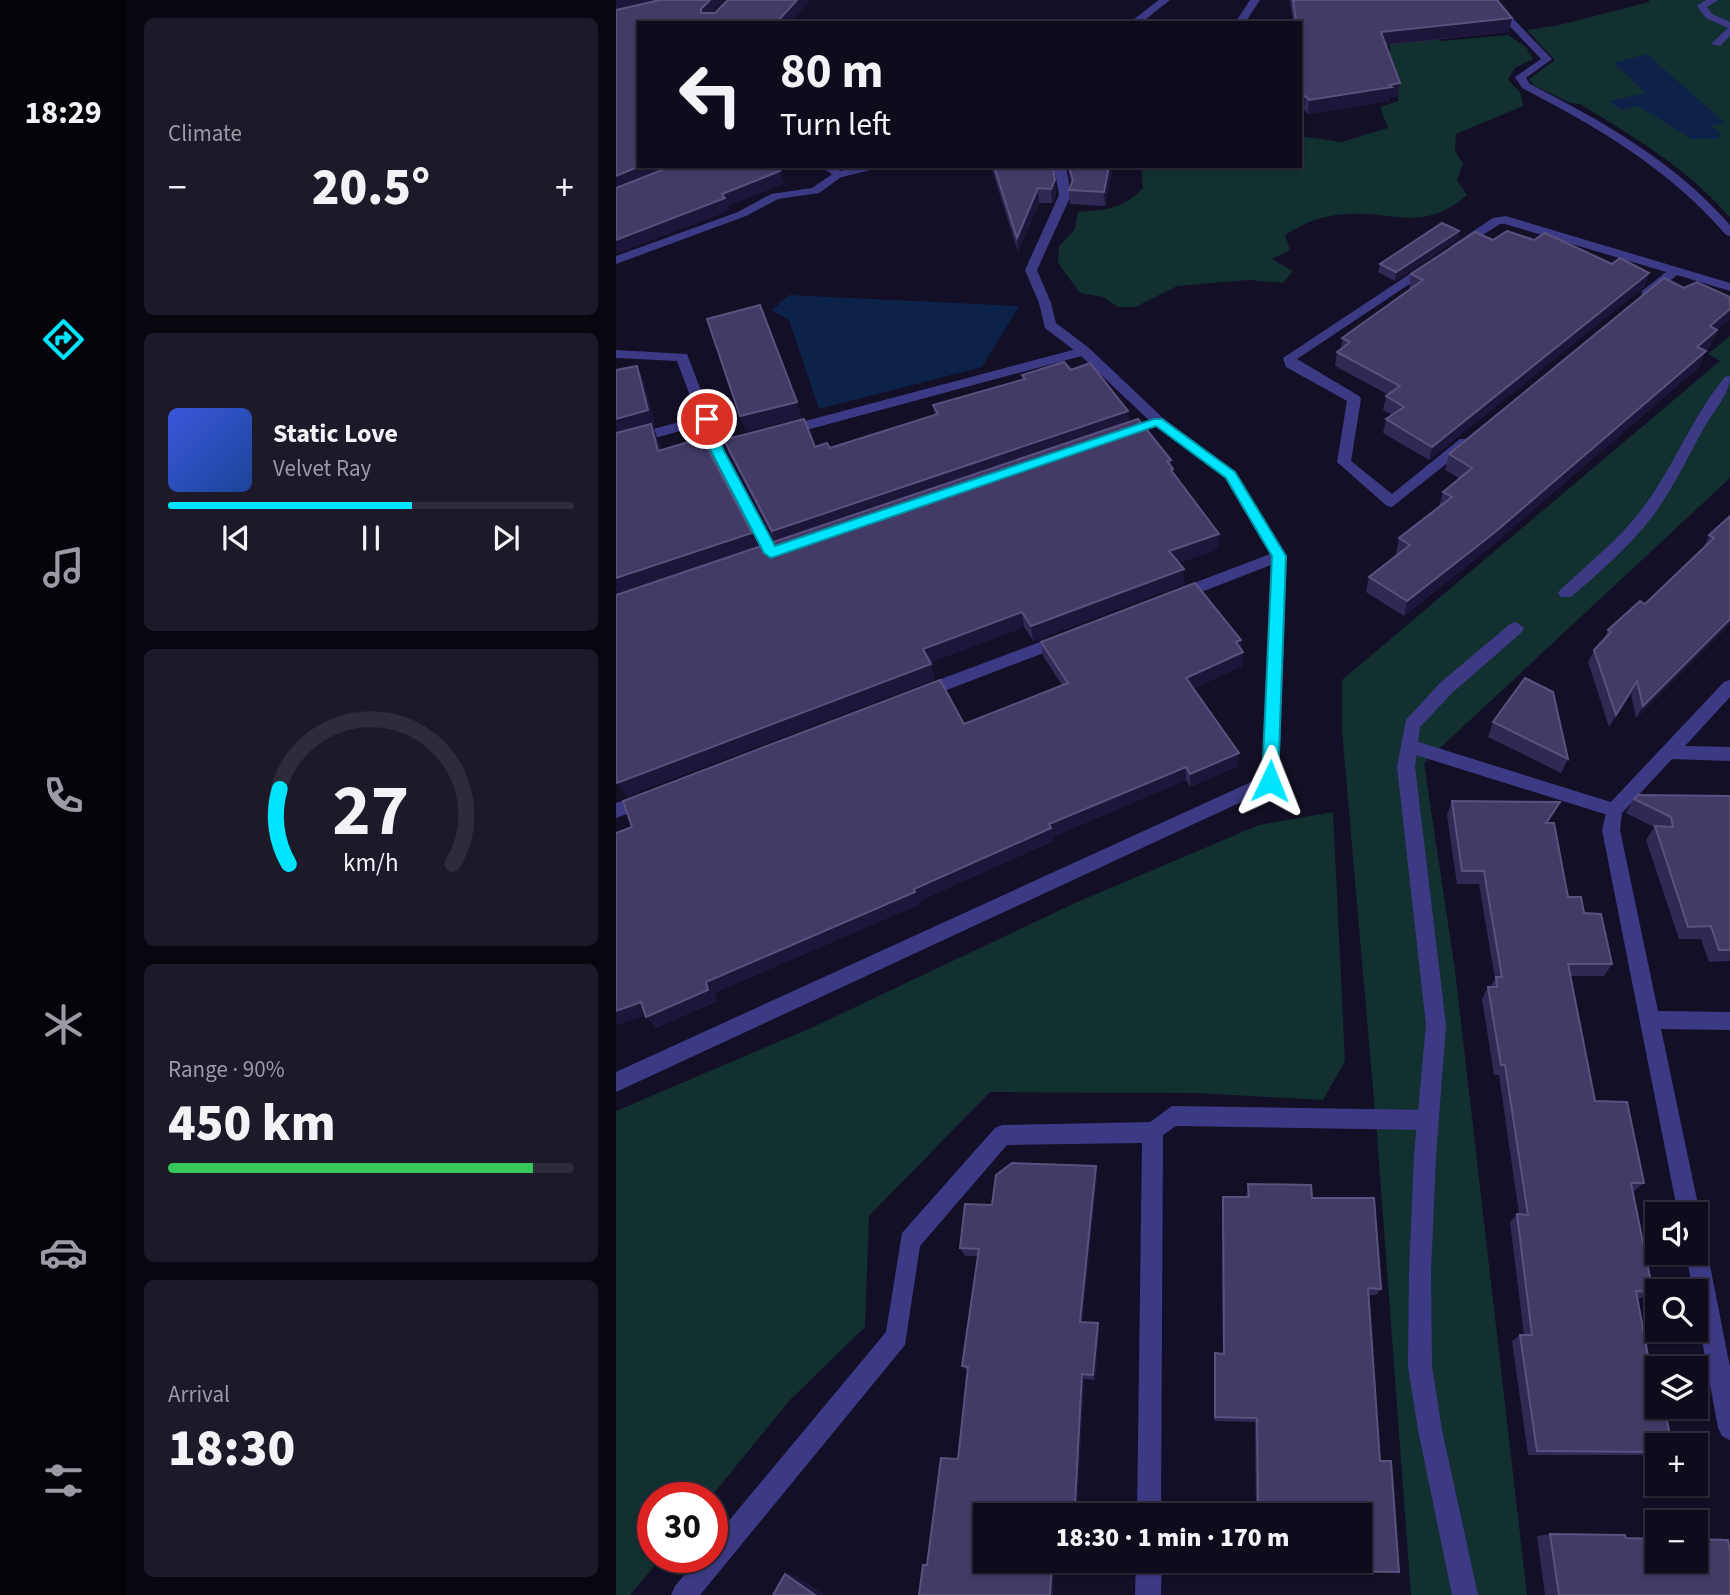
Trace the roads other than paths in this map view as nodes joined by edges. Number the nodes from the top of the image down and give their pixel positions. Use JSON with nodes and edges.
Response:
{"nodes":[{"id":1,"x":1165,"y":0,"type":"edge"},
{"id":2,"x":1255,"y":0,"type":"edge"},
{"id":3,"x":1490,"y":0,"type":"edge"},
{"id":4,"x":1713,"y":0,"type":"edge"},
{"id":5,"x":1138,"y":21,"type":"edge"},
{"id":6,"x":1241,"y":21,"type":"edge"},
{"id":7,"x":1730,"y":26,"type":"edge"},
{"id":8,"x":1730,"y":31,"type":"edge"},
{"id":9,"x":1716,"y":44,"type":"dead end"},
{"id":10,"x":827,"y":168,"type":"edge"},
{"id":11,"x":872,"y":168,"type":"edge"},
{"id":12,"x":1060,"y":168,"type":"edge"},
{"id":13,"x":838,"y":175,"type":"junction"},
{"id":14,"x":1730,"y":232,"type":"edge"},
{"id":15,"x":1451,"y":251,"type":"edge"},
{"id":16,"x":1439,"y":258,"type":"edge"},
{"id":17,"x":616,"y":260,"type":"edge"},
{"id":18,"x":1675,"y":270,"type":"junction"},
{"id":19,"x":1730,"y":287,"type":"edge"},
{"id":20,"x":1633,"y":305,"type":"edge"},
{"id":21,"x":1084,"y":351,"type":"junction"},
{"id":22,"x":616,"y":354,"type":"edge"},
{"id":23,"x":1730,"y":380,"type":"edge"},
{"id":24,"x":707,"y":419,"type":"junction"},
{"id":25,"x":1476,"y":434,"type":"edge"},
{"id":26,"x":769,"y":435,"type":"edge"},
{"id":27,"x":616,"y":444,"type":"edge"},
{"id":28,"x":771,"y":553,"type":"edge"},
{"id":29,"x":1279,"y":556,"type":"junction"},
{"id":30,"x":1566,"y":593,"type":"dead end"},
{"id":31,"x":1162,"y":601,"type":"edge"},
{"id":32,"x":1516,"y":628,"type":"dead end"},
{"id":33,"x":1084,"y":631,"type":"edge"},
{"id":34,"x":1730,"y":687,"type":"edge"},
{"id":35,"x":902,"y":701,"type":"edge"},
{"id":36,"x":1409,"y":747,"type":"junction"},
{"id":37,"x":1670,"y":752,"type":"junction"},
{"id":38,"x":1730,"y":754,"type":"edge"},
{"id":39,"x":655,"y":796,"type":"edge"},
{"id":40,"x":1614,"y":810,"type":"junction"},
{"id":41,"x":616,"y":811,"type":"edge"},
{"id":42,"x":1651,"y":1020,"type":"junction"},
{"id":43,"x":1730,"y":1021,"type":"edge"},
{"id":44,"x":616,"y":1082,"type":"edge"},
{"id":45,"x":1427,"y":1120,"type":"junction"},
{"id":46,"x":1153,"y":1132,"type":"junction"},
{"id":47,"x":1687,"y":1202,"type":"edge"},
{"id":48,"x":1699,"y":1265,"type":"edge"},
{"id":49,"x":1725,"y":1375,"type":"edge"},
{"id":50,"x":1730,"y":1428,"type":"edge"},
{"id":51,"x":1149,"y":1503,"type":"edge"},
{"id":52,"x":1149,"y":1573,"type":"edge"},
{"id":53,"x":684,"y":1595,"type":"edge"},
{"id":54,"x":1148,"y":1595,"type":"edge"},
{"id":55,"x":1465,"y":1595,"type":"edge"}],
"edges":[{"from":1,"to":5,"type":"street"},
{"from":2,"to":6,"type":"street"},
{"from":3,"to":14,"type":"street"},
{"from":4,"to":7,"type":"street"},
{"from":8,"to":9,"type":"street"},
{"from":10,"to":13,"type":"street"},
{"from":11,"to":13,"type":"street"},
{"from":12,"to":21,"type":"street"},
{"from":13,"to":17,"type":"street"},
{"from":15,"to":18,"type":"street"},
{"from":16,"to":25,"type":"street"},
{"from":18,"to":19,"type":"street"},
{"from":18,"to":20,"type":"street"},
{"from":21,"to":26,"type":"street"},
{"from":21,"to":29,"type":"street"},
{"from":22,"to":24,"type":"street"},
{"from":23,"to":30,"type":"street"},
{"from":24,"to":27,"type":"street"},
{"from":24,"to":28,"type":"street"},
{"from":29,"to":31,"type":"street"},
{"from":29,"to":44,"type":"street"},
{"from":32,"to":36,"type":"street"},
{"from":33,"to":35,"type":"street"},
{"from":34,"to":37,"type":"street"},
{"from":36,"to":40,"type":"street"},
{"from":36,"to":45,"type":"street"},
{"from":37,"to":38,"type":"street"},
{"from":37,"to":40,"type":"street"},
{"from":39,"to":41,"type":"street"},
{"from":40,"to":42,"type":"street"},
{"from":42,"to":43,"type":"street"},
{"from":42,"to":47,"type":"street"},
{"from":45,"to":46,"type":"street"},
{"from":45,"to":55,"type":"street"},
{"from":46,"to":51,"type":"street"},
{"from":46,"to":53,"type":"street"},
{"from":48,"to":49,"type":"street"},
{"from":49,"to":50,"type":"street"},
{"from":52,"to":54,"type":"street"}]}
